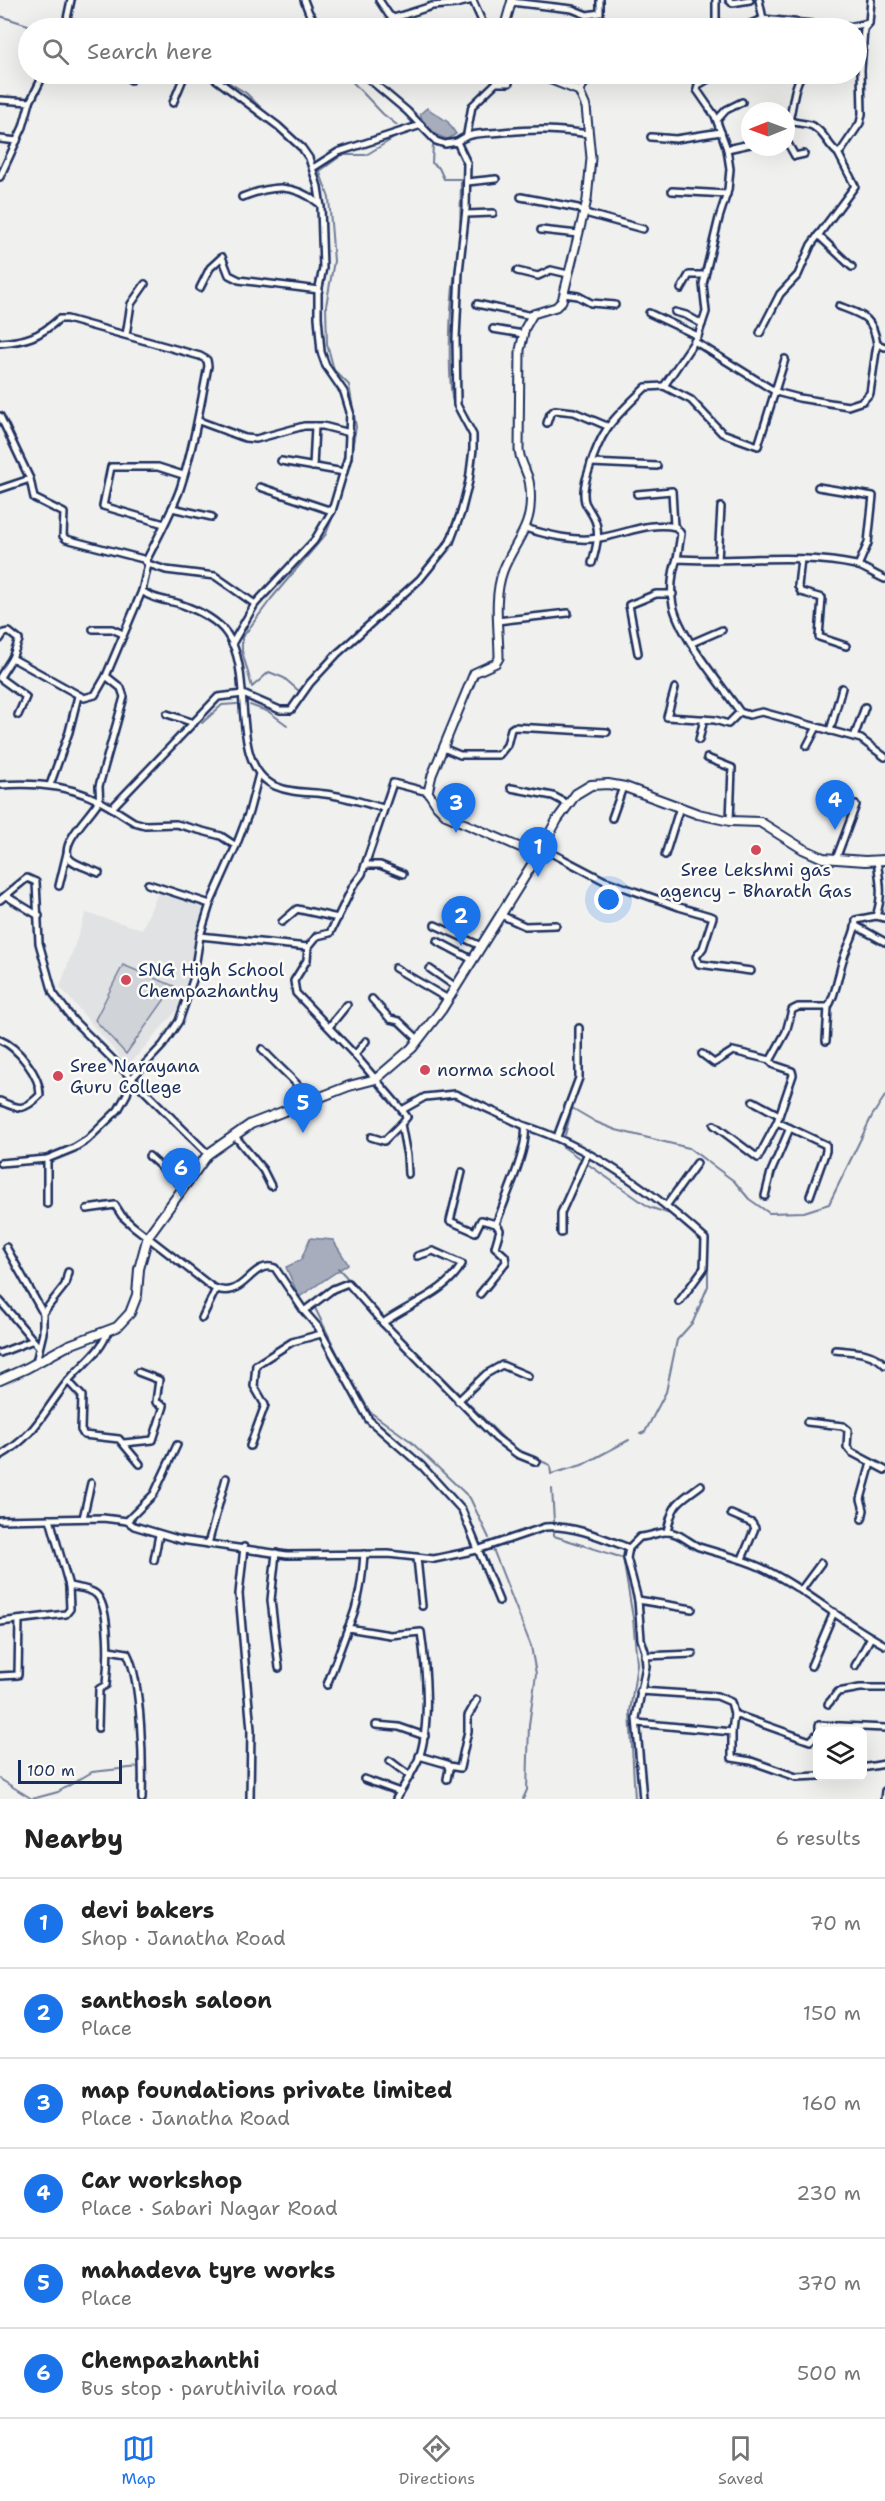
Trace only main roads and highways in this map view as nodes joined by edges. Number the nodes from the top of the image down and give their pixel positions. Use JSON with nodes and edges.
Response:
{"nodes":[{"id":1,"x":881,"y":861,"type":"edge"},
{"id":2,"x":0,"y":1380,"type":"edge"}],
"edges":[{"from":1,"to":2,"type":"main road"}]}
